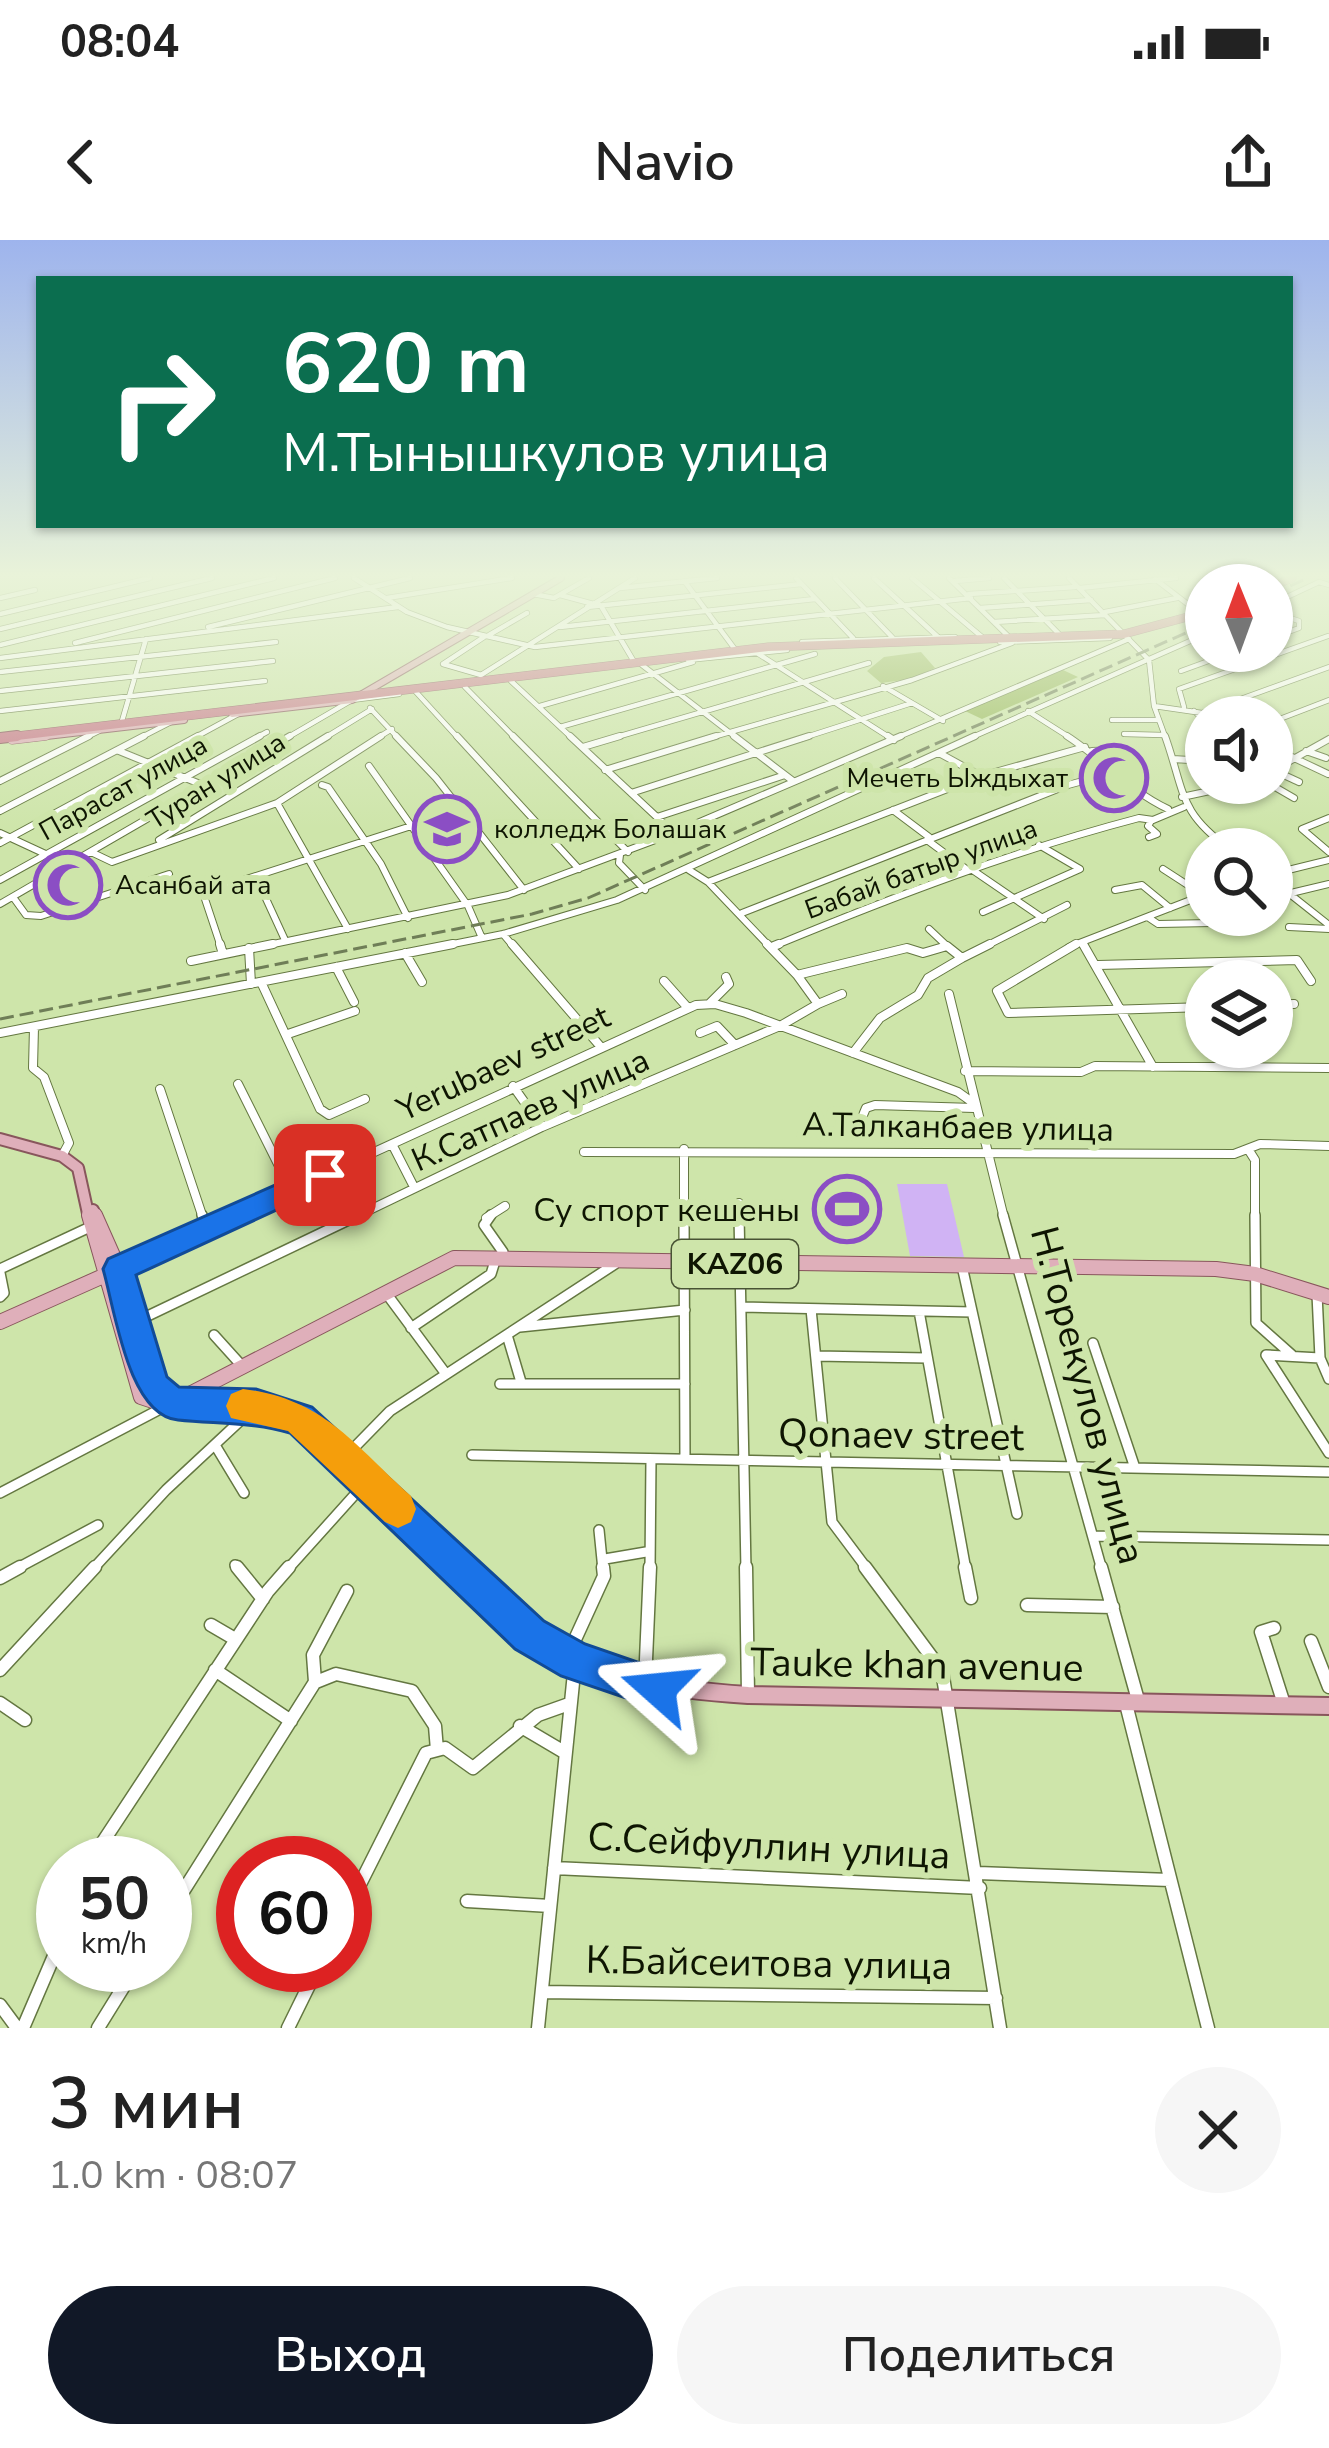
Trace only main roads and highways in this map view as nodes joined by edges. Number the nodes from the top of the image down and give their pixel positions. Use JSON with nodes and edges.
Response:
{"nodes":[{"id":1,"x":419,"y":661,"type":"edge"},
{"id":2,"x":657,"y":661,"type":"edge"},
{"id":3,"x":361,"y":697,"type":"junction"},
{"id":4,"x":0,"y":739,"type":"edge"},
{"id":5,"x":0,"y":1139,"type":"edge"},
{"id":6,"x":89,"y":1202,"type":"junction"},
{"id":7,"x":118,"y":1269,"type":"junction"},
{"id":8,"x":104,"y":1276,"type":"junction"},
{"id":9,"x":1323,"y":1295,"type":"edge"},
{"id":10,"x":0,"y":1322,"type":"edge"},
{"id":11,"x":172,"y":1403,"type":"junction"},
{"id":12,"x":1329,"y":1706,"type":"edge"}],
"edges":[{"from":1,"to":3,"type":"main road"},
{"from":2,"to":3,"type":"highway"},
{"from":3,"to":4,"type":"highway"},
{"from":3,"to":4,"type":"main road"},
{"from":3,"to":4,"type":"main road"},
{"from":5,"to":6,"type":"main road"},
{"from":6,"to":7,"type":"main road"},
{"from":6,"to":8,"type":"main road"},
{"from":7,"to":8,"type":"main road","name":"Yerubaev street"},
{"from":7,"to":11,"type":"main road"},
{"from":8,"to":10,"type":"main road","name":"Yerubaev street"},
{"from":8,"to":11,"type":"main road"},
{"from":9,"to":11,"type":"main road","number":"KАZ06"},
{"from":11,"to":12,"type":"main road","name":"Tauke khan avenue"}]}
